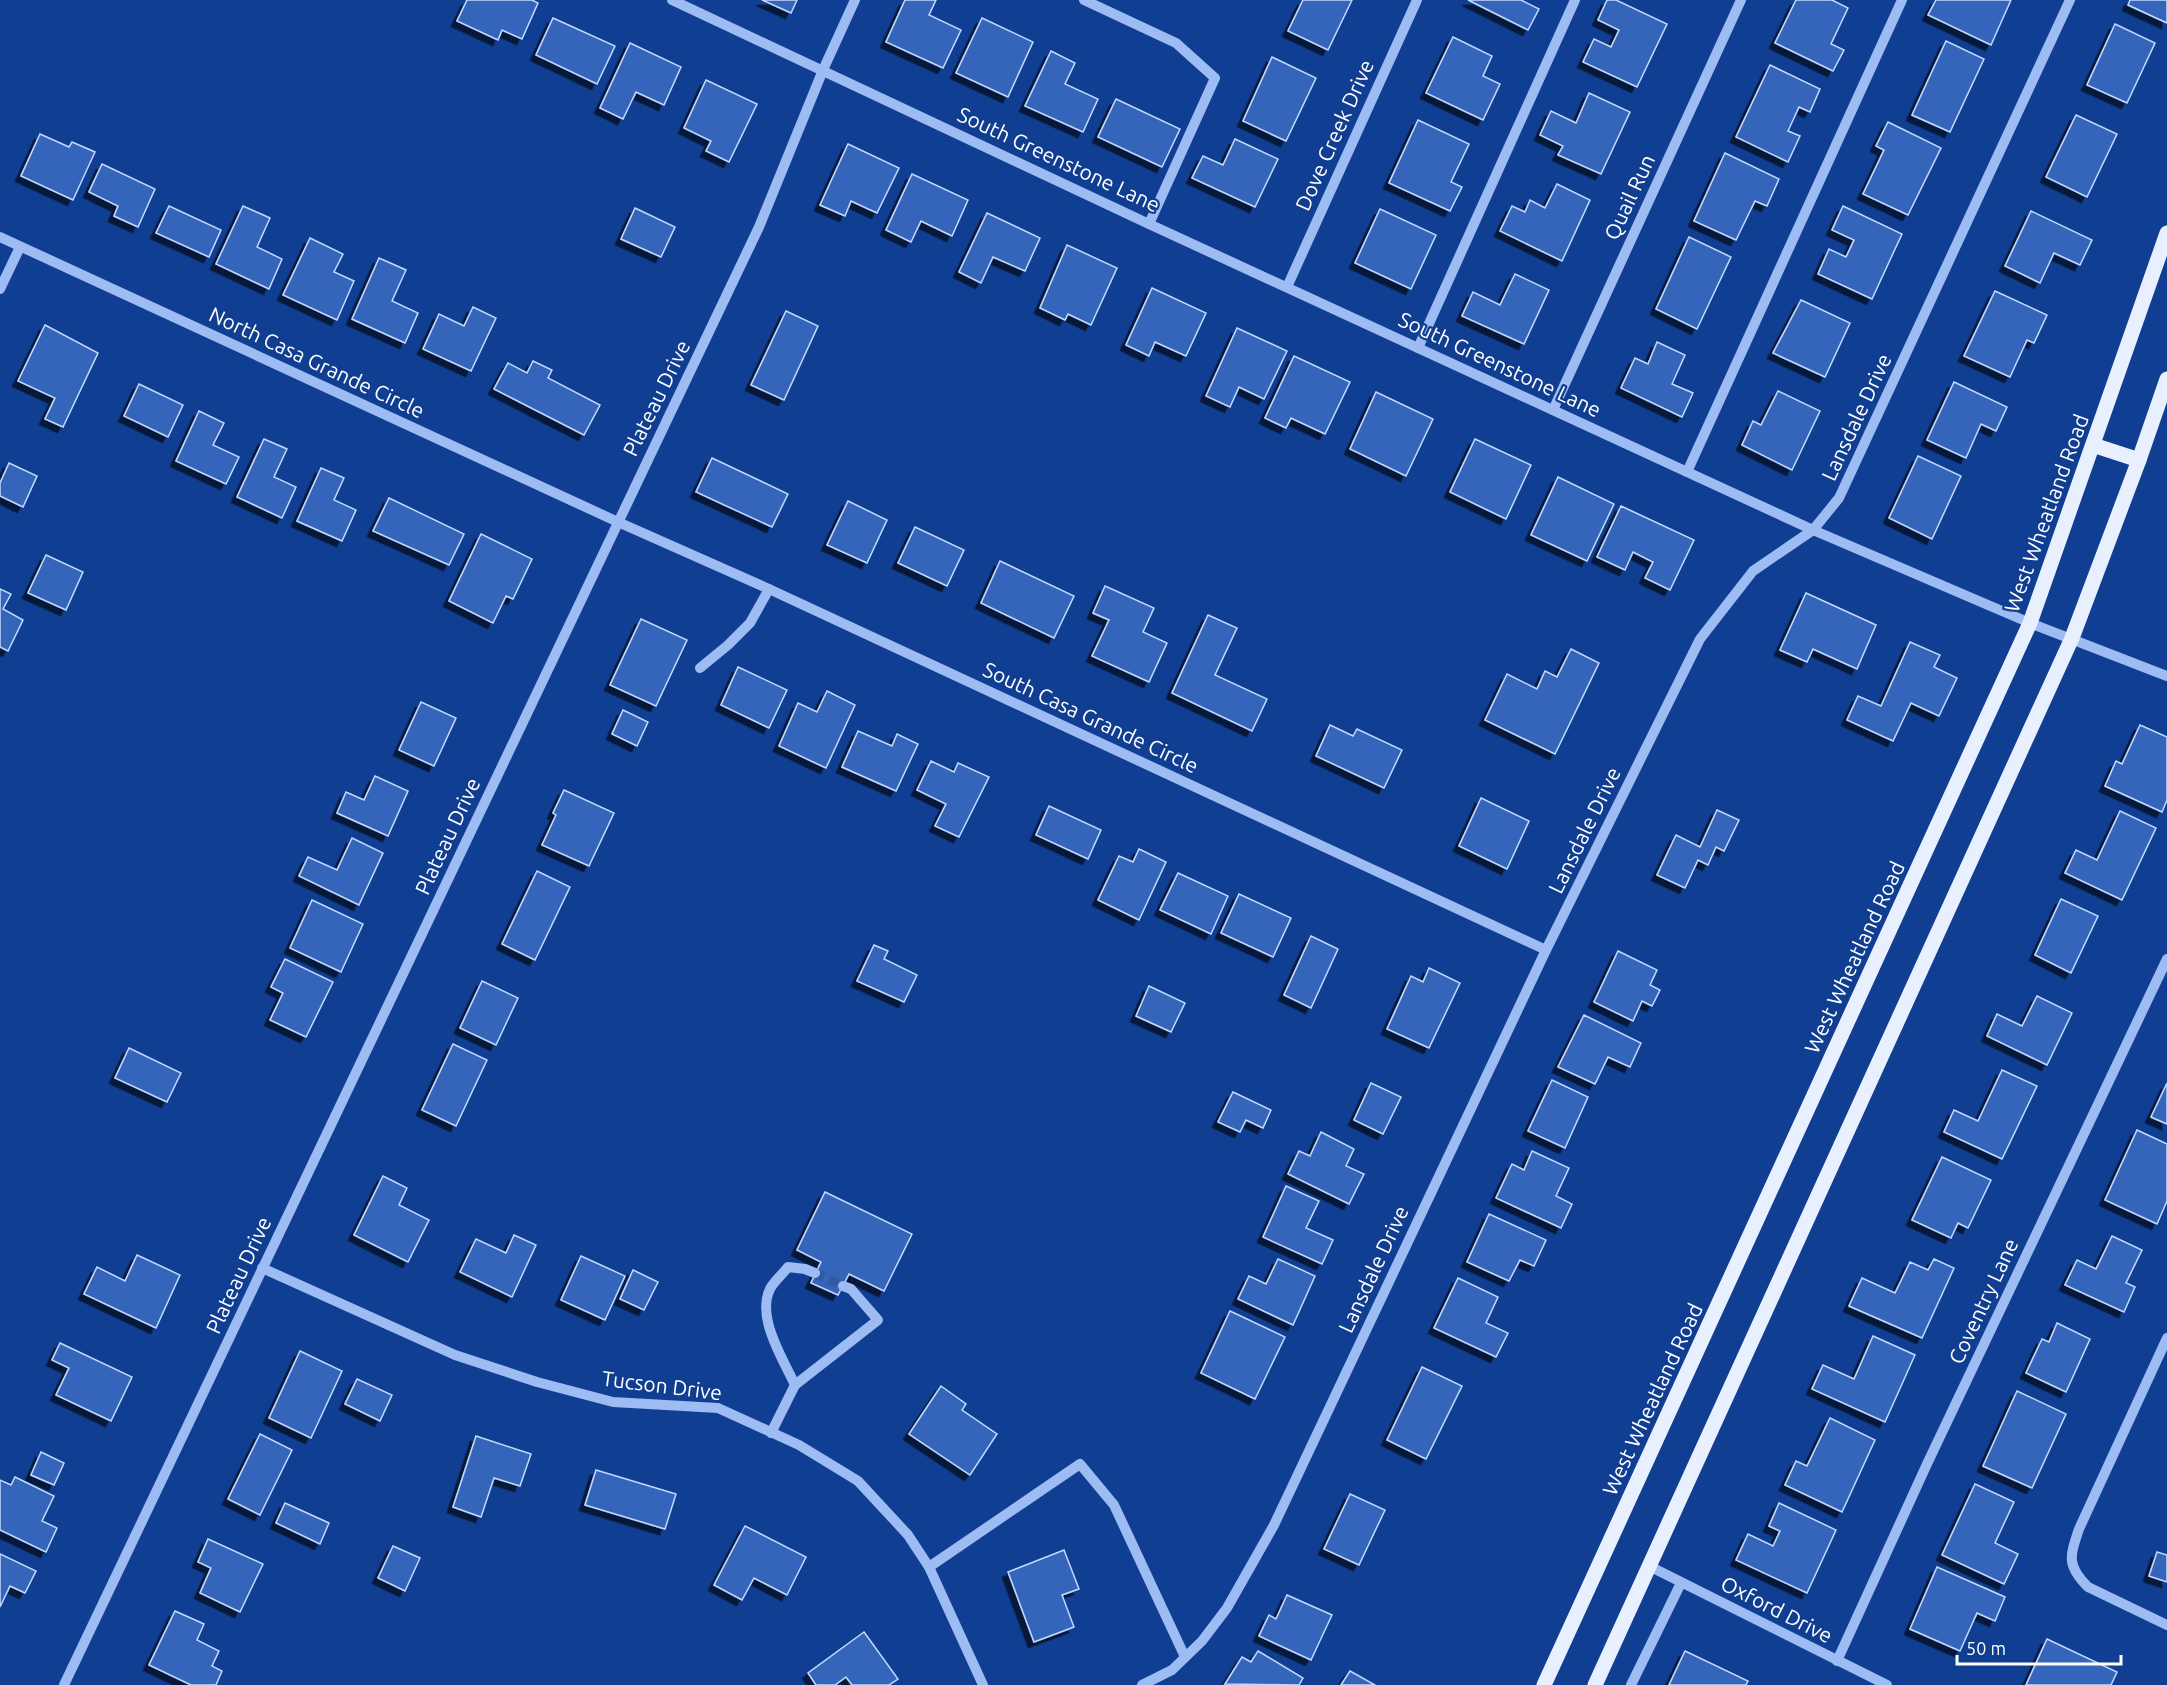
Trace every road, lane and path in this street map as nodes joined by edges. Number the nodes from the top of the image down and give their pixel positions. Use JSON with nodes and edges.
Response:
{"nodes":[{"id":1,"x":855,"y":0,"type":"edge"},
{"id":2,"x":1084,"y":0,"type":"edge"},
{"id":3,"x":1417,"y":0,"type":"edge"},
{"id":4,"x":1575,"y":0,"type":"edge"},
{"id":5,"x":1741,"y":0,"type":"edge"},
{"id":6,"x":1902,"y":0,"type":"edge"},
{"id":7,"x":2070,"y":0,"type":"edge"},
{"id":8,"x":679,"y":1,"type":"edge"},
{"id":9,"x":823,"y":70,"type":"junction"},
{"id":10,"x":1149,"y":224,"type":"junction"},
{"id":11,"x":2167,"y":233,"type":"edge"},
{"id":12,"x":0,"y":237,"type":"edge"},
{"id":13,"x":20,"y":246,"type":"junction"},
{"id":14,"x":1287,"y":287,"type":"junction"},
{"id":15,"x":0,"y":289,"type":"edge"},
{"id":16,"x":1418,"y":348,"type":"junction"},
{"id":17,"x":2167,"y":379,"type":"edge"},
{"id":18,"x":1553,"y":410,"type":"junction"},
{"id":19,"x":2093,"y":445,"type":"junction"},
{"id":20,"x":2139,"y":460,"type":"junction"},
{"id":21,"x":1687,"y":472,"type":"junction"},
{"id":22,"x":618,"y":522,"type":"junction"},
{"id":23,"x":1813,"y":530,"type":"junction"},
{"id":24,"x":769,"y":589,"type":"junction"},
{"id":25,"x":2030,"y":623,"type":"junction"},
{"id":26,"x":2072,"y":638,"type":"junction"},
{"id":27,"x":700,"y":668,"type":"dead end"},
{"id":28,"x":2167,"y":676,"type":"edge"},
{"id":29,"x":1546,"y":950,"type":"junction"},
{"id":30,"x":2167,"y":959,"type":"edge"},
{"id":31,"x":262,"y":1268,"type":"junction"},
{"id":32,"x":816,"y":1273,"type":"tunnel mouth"},
{"id":33,"x":843,"y":1286,"type":"tunnel mouth"},
{"id":34,"x":2167,"y":1338,"type":"edge"},
{"id":35,"x":795,"y":1385,"type":"junction"},
{"id":36,"x":771,"y":1432,"type":"junction"},
{"id":37,"x":1649,"y":1566,"type":"junction"},
{"id":38,"x":929,"y":1567,"type":"junction"},
{"id":39,"x":1681,"y":1583,"type":"junction"},
{"id":40,"x":2167,"y":1624,"type":"edge"},
{"id":41,"x":1185,"y":1657,"type":"junction"},
{"id":42,"x":1838,"y":1661,"type":"junction"},
{"id":43,"x":64,"y":1685,"type":"edge"},
{"id":44,"x":983,"y":1685,"type":"edge"},
{"id":45,"x":1142,"y":1685,"type":"edge"},
{"id":46,"x":1544,"y":1685,"type":"edge"},
{"id":47,"x":1595,"y":1685,"type":"edge"},
{"id":48,"x":1631,"y":1685,"type":"edge"},
{"id":49,"x":1887,"y":1685,"type":"edge"}],
"edges":[{"from":1,"to":9,"type":"street","name":"Plateau Drive"},
{"from":2,"to":10,"type":"street"},
{"from":3,"to":14,"type":"street","name":"Dove Creek Drive"},
{"from":4,"to":16,"type":"street"},
{"from":5,"to":18,"type":"street","name":"Quail Run"},
{"from":6,"to":21,"type":"street"},
{"from":7,"to":23,"type":"street","name":"Lansdale Drive"},
{"from":8,"to":9,"type":"street","name":"South Greenstone Lane"},
{"from":9,"to":10,"type":"street","name":"South Greenstone Lane"},
{"from":9,"to":22,"type":"street","name":"Plateau Drive"},
{"from":10,"to":14,"type":"street","name":"South Greenstone Lane"},
{"from":11,"to":19,"type":"main road","name":"West Wheatland Road"},
{"from":12,"to":13,"type":"street","name":"North Casa Grande Circle"},
{"from":13,"to":15,"type":"street"},
{"from":13,"to":22,"type":"street","name":"North Casa Grande Circle"},
{"from":14,"to":16,"type":"street","name":"South Greenstone Lane"},
{"from":16,"to":18,"type":"street","name":"South Greenstone Lane"},
{"from":17,"to":20,"type":"main road"},
{"from":18,"to":21,"type":"street","name":"South Greenstone Lane"},
{"from":19,"to":20,"type":"main road"},
{"from":19,"to":25,"type":"main road","name":"West Wheatland Road"},
{"from":20,"to":26,"type":"main road"},
{"from":21,"to":23,"type":"street","name":"South Greenstone Lane"},
{"from":22,"to":24,"type":"street","name":"South Casa Grande Circle"},
{"from":22,"to":31,"type":"street","name":"Plateau Drive"},
{"from":23,"to":25,"type":"street","name":"South Greenstone Lane"},
{"from":23,"to":29,"type":"street","name":"Lansdale Drive"},
{"from":24,"to":27,"type":"street"},
{"from":24,"to":29,"type":"street","name":"South Casa Grande Circle"},
{"from":25,"to":26,"type":"street","name":"South Greenstone Lane"},
{"from":25,"to":46,"type":"main road","name":"West Wheatland Road"},
{"from":26,"to":28,"type":"street","name":"South Greenstone Lane"},
{"from":26,"to":37,"type":"main road"},
{"from":29,"to":41,"type":"street","name":"Lansdale Drive"},
{"from":30,"to":42,"type":"street","name":"Coventry Lane"},
{"from":31,"to":36,"type":"street","name":"Tucson Drive"},
{"from":31,"to":43,"type":"street","name":"Plateau Drive"},
{"from":32,"to":35,"type":"street"},
{"from":33,"to":35,"type":"street"},
{"from":34,"to":40,"type":"street"},
{"from":35,"to":36,"type":"street"},
{"from":36,"to":38,"type":"street","name":"Tucson Drive"},
{"from":37,"to":39,"type":"street","name":"Oxford Drive"},
{"from":37,"to":47,"type":"main road"},
{"from":38,"to":41,"type":"street"},
{"from":38,"to":44,"type":"street","name":"Tucson Drive"},
{"from":39,"to":42,"type":"street","name":"Oxford Drive"},
{"from":39,"to":48,"type":"street"},
{"from":41,"to":45,"type":"street","name":"Lansdale Drive"},
{"from":42,"to":49,"type":"street","name":"Oxford Drive"}]}
